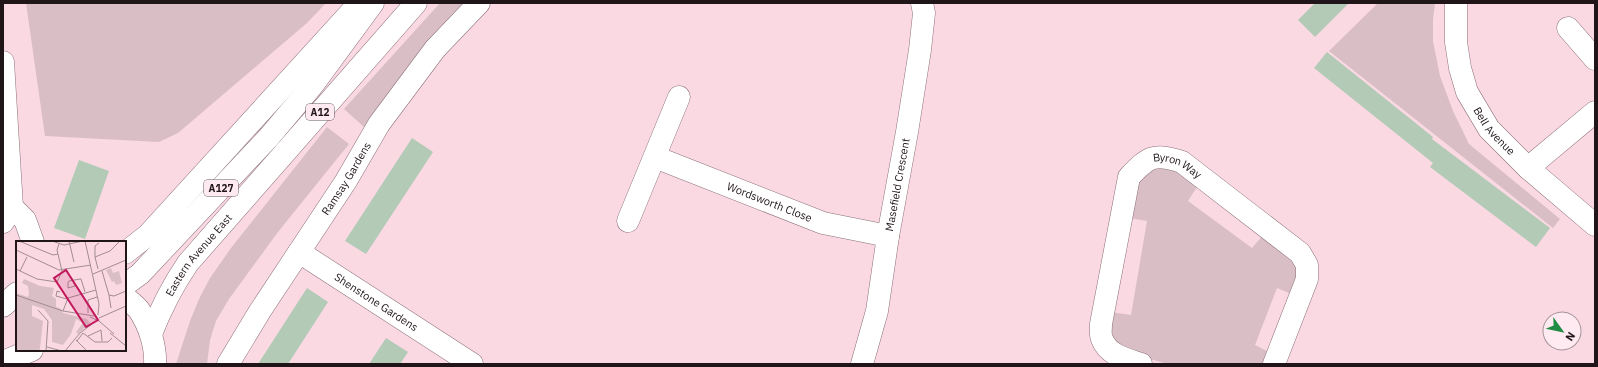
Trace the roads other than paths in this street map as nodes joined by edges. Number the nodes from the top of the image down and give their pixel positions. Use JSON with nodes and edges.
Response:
{"nodes":[{"id":1,"x":360,"y":3,"type":"edge"},
{"id":2,"x":373,"y":3,"type":"edge"},
{"id":3,"x":403,"y":3,"type":"edge"},
{"id":4,"x":416,"y":3,"type":"edge"},
{"id":5,"x":479,"y":3,"type":"edge"},
{"id":6,"x":922,"y":3,"type":"edge"},
{"id":7,"x":1456,"y":3,"type":"edge"},
{"id":8,"x":1568,"y":28,"type":"dead end"},
{"id":9,"x":1595,"y":59,"type":"edge"},
{"id":10,"x":3,"y":62,"type":"edge"},
{"id":11,"x":312,"y":86,"type":"junction"},
{"id":12,"x":679,"y":97,"type":"dead end"},
{"id":13,"x":1595,"y":112,"type":"edge"},
{"id":14,"x":655,"y":157,"type":"junction"},
{"id":15,"x":1528,"y":168,"type":"junction"},
{"id":16,"x":7,"y":214,"type":"edge"},
{"id":17,"x":628,"y":221,"type":"dead end"},
{"id":18,"x":1595,"y":225,"type":"edge"},
{"id":19,"x":888,"y":236,"type":"junction"},
{"id":20,"x":33,"y":241,"type":"edge"},
{"id":21,"x":126,"y":252,"type":"edge"},
{"id":22,"x":299,"y":252,"type":"junction"},
{"id":23,"x":126,"y":284,"type":"edge"},
{"id":24,"x":16,"y":294,"type":"edge"},
{"id":25,"x":126,"y":298,"type":"edge"},
{"id":26,"x":3,"y":306,"type":"edge"},
{"id":27,"x":151,"y":334,"type":"junction"},
{"id":28,"x":30,"y":351,"type":"edge"},
{"id":29,"x":450,"y":358,"type":"edge"},
{"id":30,"x":3,"y":362,"type":"edge"},
{"id":31,"x":155,"y":364,"type":"edge"},
{"id":32,"x":228,"y":364,"type":"edge"},
{"id":33,"x":472,"y":364,"type":"edge"},
{"id":34,"x":862,"y":364,"type":"edge"},
{"id":35,"x":1141,"y":364,"type":"edge"},
{"id":36,"x":1274,"y":364,"type":"edge"}],
"edges":[{"from":1,"to":21,"type":"main road"},
{"from":2,"to":11,"type":"main road","number":"A127"},
{"from":3,"to":11,"type":"main road","number":"A127"},
{"from":4,"to":27,"type":"main road","name":"Eastern Avenue East","number":"A12"},
{"from":5,"to":22,"type":"main road","name":"Ramsay Gardens"},
{"from":6,"to":19,"type":"main road","name":"Masefield Crescent"},
{"from":7,"to":15,"type":"main road","name":"Bell Avenue"},
{"from":8,"to":9,"type":"main road"},
{"from":10,"to":16,"type":"main road"},
{"from":11,"to":23,"type":"main road","number":"A127"},
{"from":12,"to":14,"type":"main road"},
{"from":13,"to":15,"type":"main road"},
{"from":14,"to":17,"type":"main road"},
{"from":14,"to":19,"type":"main road","name":"Wordsworth Close"},
{"from":15,"to":18,"type":"main road","name":"Bell Avenue"},
{"from":16,"to":20,"type":"main road"},
{"from":19,"to":34,"type":"main road","name":"Masefield Crescent"},
{"from":22,"to":29,"type":"main road","name":"Shenstone Gardens"},
{"from":22,"to":32,"type":"main road","name":"Ramsay Gardens"},
{"from":24,"to":26,"type":"main road"},
{"from":25,"to":27,"type":"main road"},
{"from":27,"to":31,"type":"main road"},
{"from":28,"to":30,"type":"main road"},
{"from":29,"to":33,"type":"main road","name":"Shenstone Gardens"},
{"from":35,"to":36,"type":"main road","name":"Byron Way"}]}
